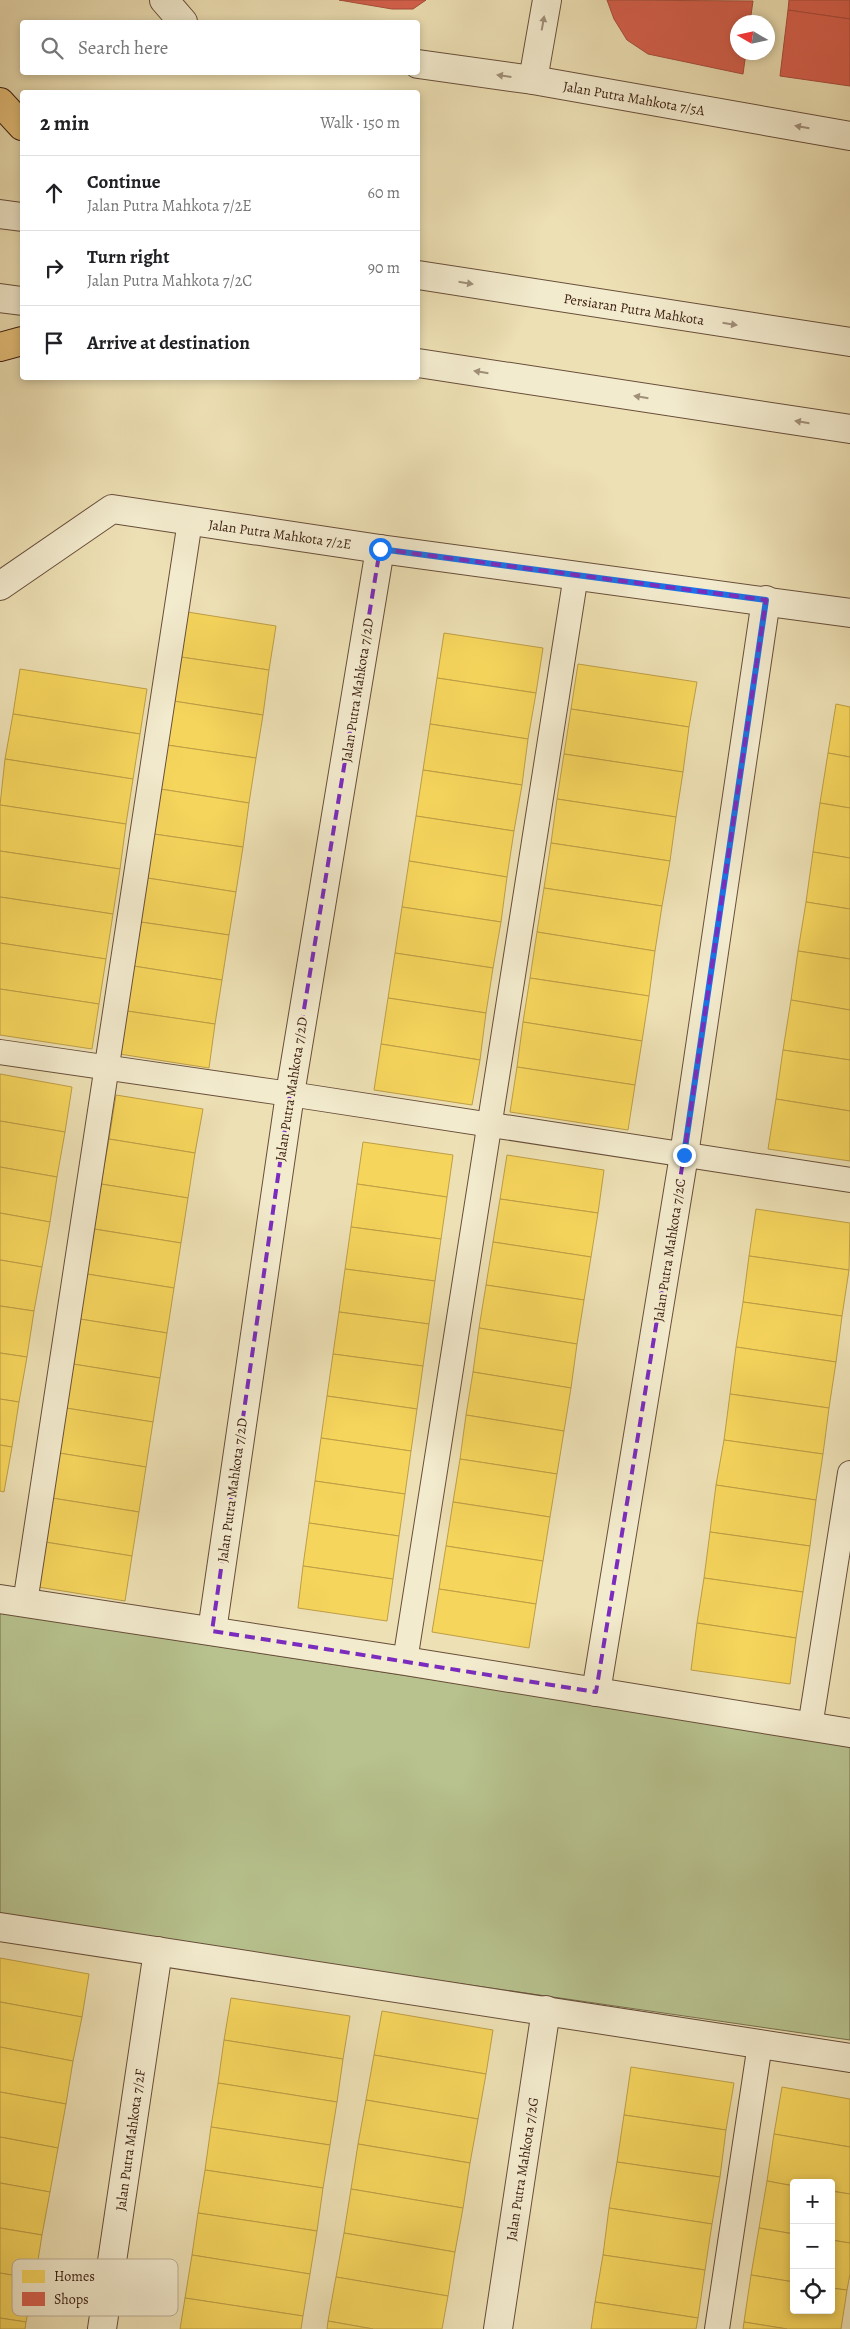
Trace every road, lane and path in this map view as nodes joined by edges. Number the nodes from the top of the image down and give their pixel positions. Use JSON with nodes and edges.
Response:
{"nodes":[{"id":1,"x":164,"y":0,"type":"edge"},
{"id":2,"x":547,"y":0,"type":"edge"},
{"id":3,"x":181,"y":20,"type":"edge"},
{"id":4,"x":420,"y":64,"type":"edge"},
{"id":5,"x":533,"y":80,"type":"junction"},
{"id":6,"x":0,"y":102,"type":"edge"},
{"id":7,"x":20,"y":124,"type":"edge"},
{"id":8,"x":850,"y":136,"type":"edge"},
{"id":9,"x":0,"y":214,"type":"edge"},
{"id":10,"x":20,"y":217,"type":"edge"},
{"id":11,"x":420,"y":275,"type":"edge"},
{"id":12,"x":0,"y":298,"type":"edge"},
{"id":13,"x":20,"y":301,"type":"edge"},
{"id":14,"x":20,"y":342,"type":"edge"},
{"id":15,"x":850,"y":342,"type":"edge"},
{"id":16,"x":0,"y":347,"type":"edge"},
{"id":17,"x":420,"y":363,"type":"edge"},
{"id":18,"x":850,"y":429,"type":"edge"},
{"id":19,"x":190,"y":521,"type":"junction"},
{"id":20,"x":380,"y":549,"type":"junction"},
{"id":21,"x":576,"y":575,"type":"junction"},
{"id":22,"x":0,"y":586,"type":"edge"},
{"id":23,"x":766,"y":600,"type":"junction"},
{"id":24,"x":850,"y":613,"type":"edge"},
{"id":25,"x":0,"y":1052,"type":"edge"},
{"id":26,"x":106,"y":1068,"type":"junction"},
{"id":27,"x":290,"y":1094,"type":"junction"},
{"id":28,"x":490,"y":1125,"type":"junction"},
{"id":29,"x":684,"y":1155,"type":"junction"},
{"id":30,"x":850,"y":1180,"type":"edge"},
{"id":31,"x":850,"y":1473,"type":"edge"},
{"id":32,"x":12,"y":1601,"type":"edge"},
{"id":33,"x":212,"y":1631,"type":"junction"},
{"id":34,"x":404,"y":1661,"type":"junction"},
{"id":35,"x":596,"y":1692,"type":"junction"},
{"id":36,"x":810,"y":1727,"type":"junction"},
{"id":37,"x":850,"y":1733,"type":"edge"},
{"id":38,"x":0,"y":1927,"type":"edge"},
{"id":39,"x":158,"y":1951,"type":"junction"},
{"id":40,"x":546,"y":2010,"type":"junction"},
{"id":41,"x":760,"y":2044,"type":"junction"},
{"id":42,"x":850,"y":2058,"type":"edge"},
{"id":43,"x":112,"y":2259,"type":"edge"},
{"id":44,"x":104,"y":2316,"type":"edge"},
{"id":45,"x":102,"y":2329,"type":"edge"},
{"id":46,"x":498,"y":2329,"type":"edge"},
{"id":47,"x":717,"y":2329,"type":"edge"}],
"edges":[{"from":1,"to":3,"type":"street"},
{"from":5,"to":2,"type":"street","one_way":true},
{"from":5,"to":4,"type":"street","name":"Jalan Putra Mahkota 7/5A","one_way":true},
{"from":8,"to":5,"type":"street","name":"Jalan Putra Mahkota 7/5A","one_way":true},
{"from":6,"to":7,"type":"main road"},
{"from":9,"to":10,"type":"street"},
{"from":11,"to":15,"type":"street","name":"Persiaran Putra Mahkota","one_way":true},
{"from":12,"to":13,"type":"street"},
{"from":14,"to":16,"type":"main road"},
{"from":18,"to":17,"type":"street","one_way":true},
{"from":19,"to":20,"type":"street","name":"Jalan Putra Mahkota 7/2E"},
{"from":19,"to":22,"type":"street","name":"Jalan Putra Mahkota 7/2E"},
{"from":19,"to":26,"type":"lane"},
{"from":20,"to":21,"type":"street","name":"Jalan Putra Mahkota 7/2E"},
{"from":20,"to":27,"type":"street","name":"Jalan Putra Mahkota 7/2D"},
{"from":21,"to":23,"type":"street","name":"Jalan Putra Mahkota 7/2E"},
{"from":21,"to":28,"type":"lane"},
{"from":23,"to":24,"type":"street","name":"Jalan Putra Mahkota 7/2E"},
{"from":23,"to":29,"type":"street","name":"Jalan Putra Mahkota 7/2C"},
{"from":25,"to":26,"type":"lane"},
{"from":26,"to":27,"type":"lane"},
{"from":26,"to":32,"type":"lane"},
{"from":27,"to":28,"type":"lane"},
{"from":27,"to":33,"type":"street","name":"Jalan Putra Mahkota 7/2D"},
{"from":28,"to":29,"type":"lane"},
{"from":28,"to":34,"type":"lane"},
{"from":29,"to":30,"type":"lane"},
{"from":29,"to":35,"type":"street","name":"Jalan Putra Mahkota 7/2C"},
{"from":31,"to":36,"type":"lane"},
{"from":32,"to":33,"type":"street"},
{"from":33,"to":34,"type":"street"},
{"from":34,"to":35,"type":"street"},
{"from":35,"to":36,"type":"street"},
{"from":36,"to":37,"type":"street"},
{"from":38,"to":39,"type":"street"},
{"from":39,"to":40,"type":"street"},
{"from":39,"to":43,"type":"street","name":"Jalan Putra Mahkota 7/2F"},
{"from":40,"to":41,"type":"street"},
{"from":40,"to":46,"type":"street","name":"Jalan Putra Mahkota 7/2G"},
{"from":41,"to":42,"type":"street"},
{"from":41,"to":47,"type":"lane"},
{"from":44,"to":45,"type":"street","name":"Jalan Putra Mahkota 7/2F"}]}
